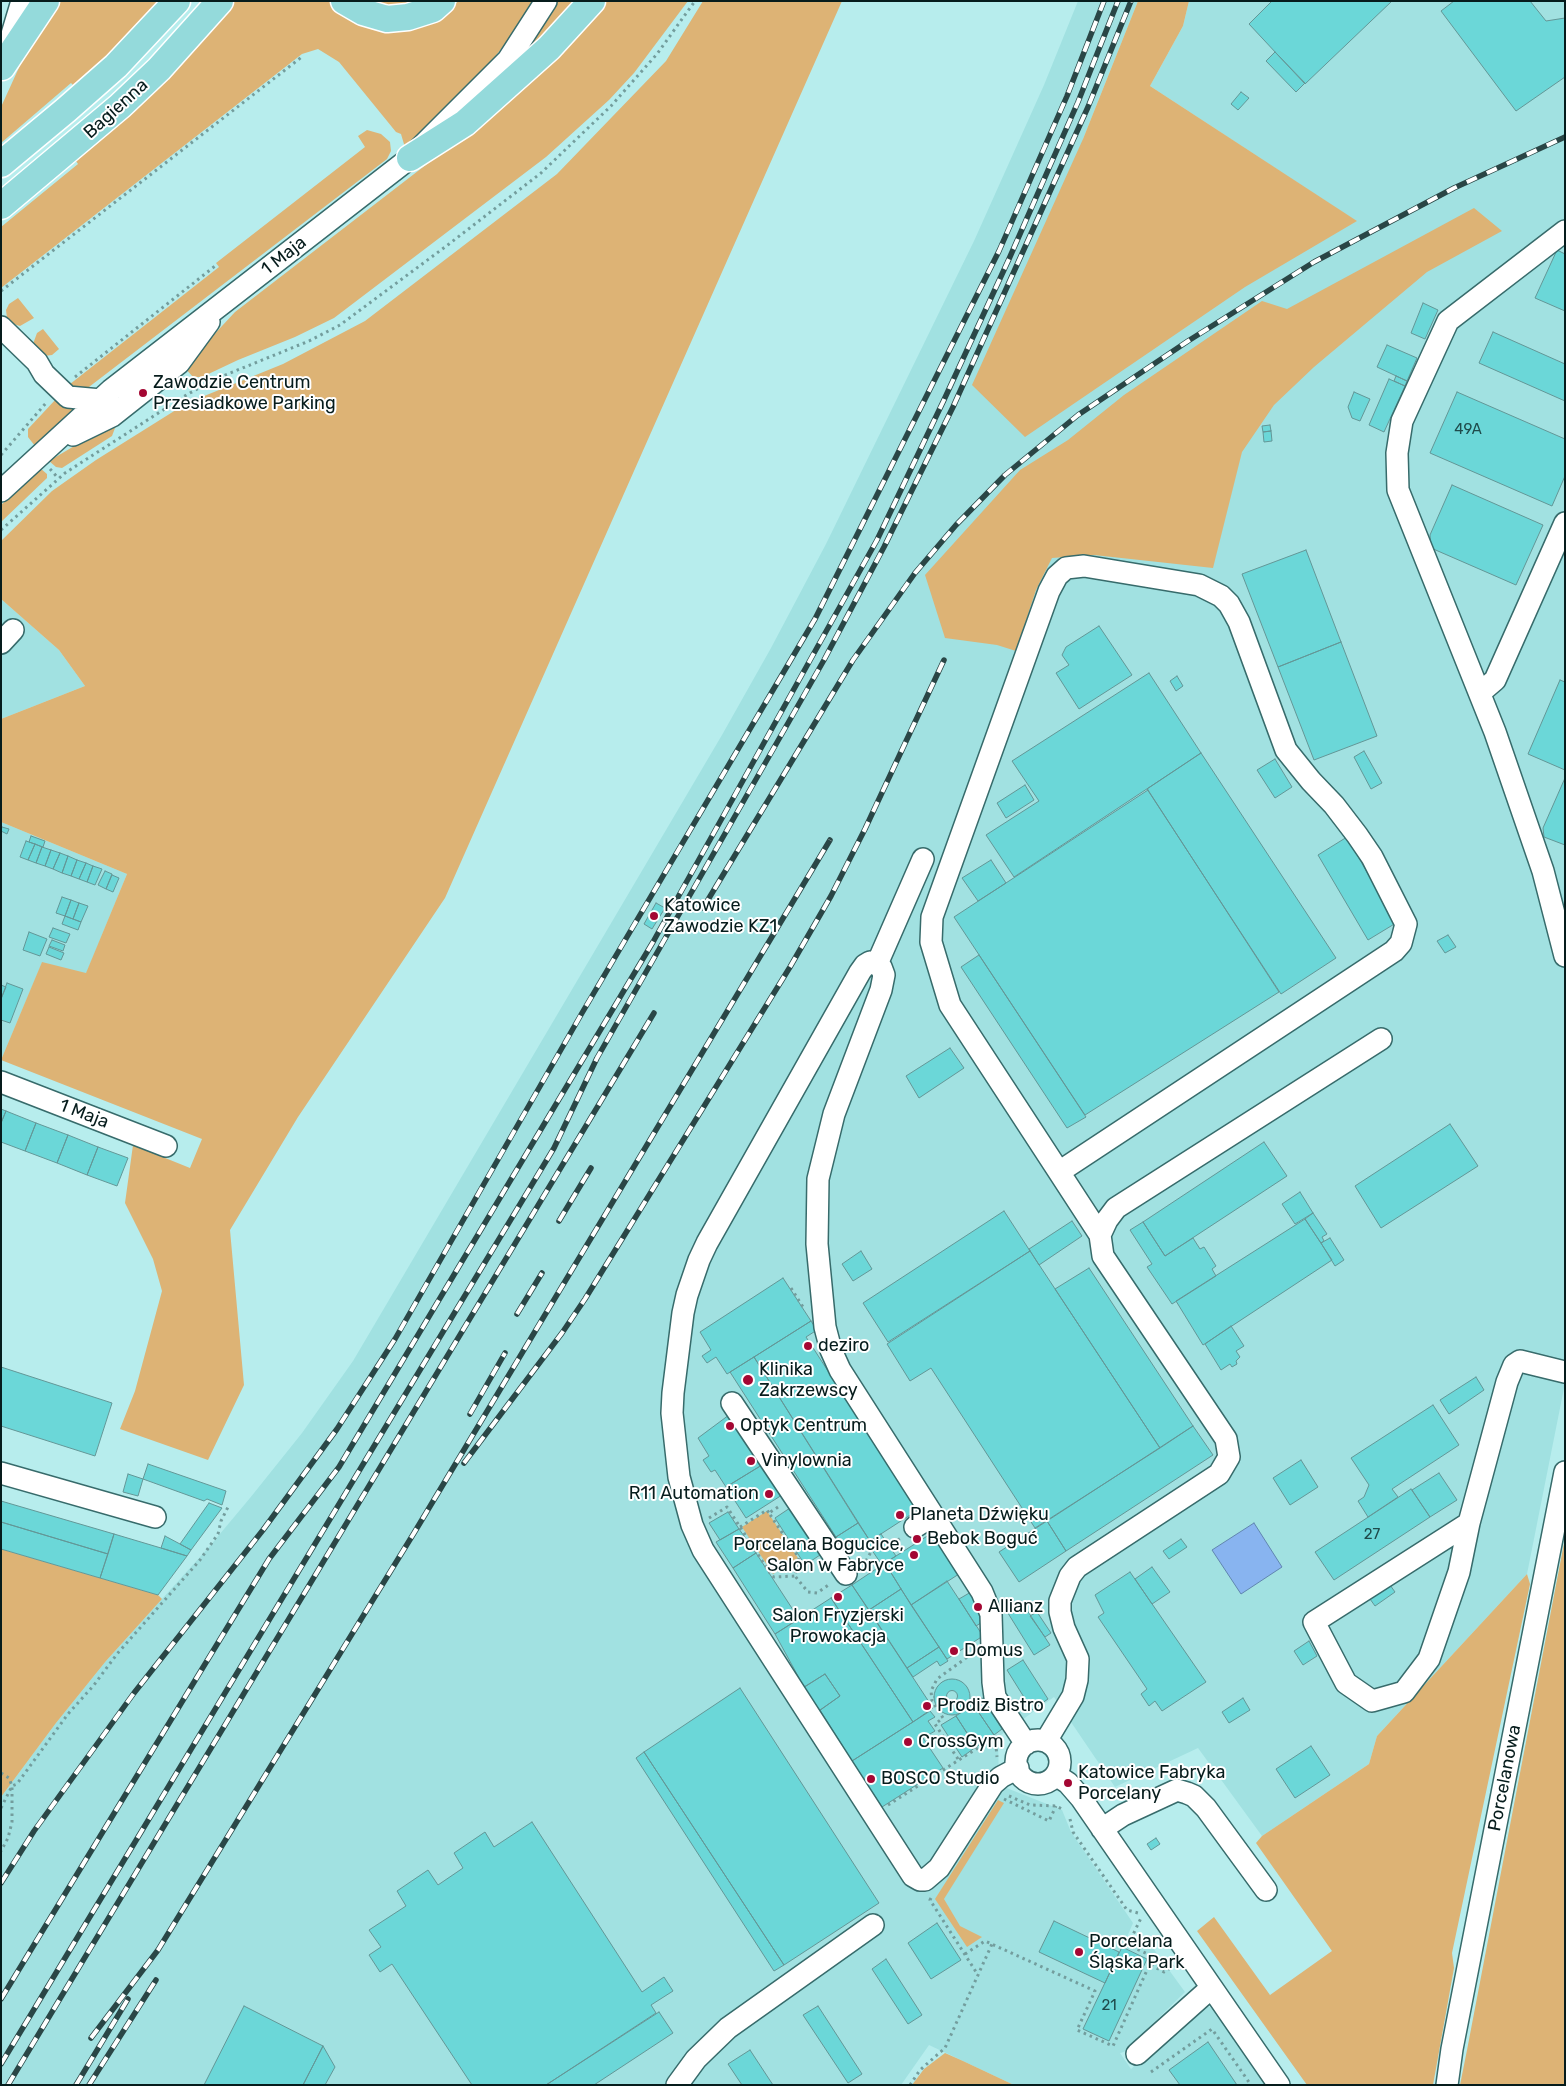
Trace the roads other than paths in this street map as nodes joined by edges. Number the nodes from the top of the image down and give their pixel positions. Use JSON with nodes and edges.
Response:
{"nodes":[{"id":1,"x":22,"y":1,"type":"edge"},
{"id":2,"x":46,"y":1,"type":"edge"},
{"id":3,"x":178,"y":1,"type":"edge"},
{"id":4,"x":220,"y":1,"type":"edge"},
{"id":5,"x":344,"y":1,"type":"edge"},
{"id":6,"x":442,"y":1,"type":"edge"},
{"id":7,"x":546,"y":1,"type":"edge"},
{"id":8,"x":592,"y":1,"type":"edge"},
{"id":9,"x":2,"y":68,"type":"edge"},
{"id":10,"x":410,"y":158,"type":"junction"},
{"id":11,"x":1,"y":164,"type":"edge"},
{"id":12,"x":1,"y":206,"type":"edge"},
{"id":13,"x":1565,"y":231,"type":"edge"},
{"id":14,"x":224,"y":302,"type":"junction"},
{"id":15,"x":1,"y":327,"type":"edge"},
{"id":16,"x":100,"y":400,"type":"junction"},
{"id":17,"x":50,"y":446,"type":"junction"},
{"id":18,"x":1,"y":491,"type":"edge"},
{"id":19,"x":1565,"y":524,"type":"edge"},
{"id":20,"x":1480,"y":692,"type":"junction"},
{"id":21,"x":923,"y":859,"type":"dead end"},
{"id":22,"x":1565,"y":956,"type":"edge"},
{"id":23,"x":876,"y":964,"type":"junction"},
{"id":24,"x":1381,"y":1039,"type":"dead end"},
{"id":25,"x":1,"y":1082,"type":"edge"},
{"id":26,"x":166,"y":1146,"type":"dead end"},
{"id":27,"x":1059,"y":1172,"type":"junction"},
{"id":28,"x":1100,"y":1235,"type":"junction"},
{"id":29,"x":1565,"y":1372,"type":"edge"},
{"id":30,"x":732,"y":1402,"type":"dead end"},
{"id":31,"x":1565,"y":1472,"type":"edge"},
{"id":32,"x":1,"y":1474,"type":"edge"},
{"id":33,"x":156,"y":1517,"type":"dead end"},
{"id":34,"x":1469,"y":1523,"type":"junction"},
{"id":35,"x":846,"y":1574,"type":"road end"},
{"id":36,"x":1030,"y":1740,"type":"junction"},
{"id":37,"x":1018,"y":1768,"type":"junction"},
{"id":38,"x":1056,"y":1775,"type":"junction"},
{"id":39,"x":1102,"y":1829,"type":"junction"},
{"id":40,"x":1266,"y":1890,"type":"dead end"},
{"id":41,"x":872,"y":1925,"type":"dead end"},
{"id":42,"x":1211,"y":1988,"type":"junction"},
{"id":43,"x":1128,"y":2051,"type":"road end"},
{"id":44,"x":677,"y":2085,"type":"edge"},
{"id":45,"x":1278,"y":2085,"type":"edge"},
{"id":46,"x":1446,"y":2085,"type":"edge"}],
"edges":[{"from":1,"to":9,"type":"street"},
{"from":2,"to":9,"type":"main road"},
{"from":3,"to":11,"type":"main road","name":"Bagienna"},
{"from":4,"to":12,"type":"main road","name":"Bagienna"},
{"from":5,"to":6,"type":"main road"},
{"from":7,"to":10,"type":"street","name":"1 Maja"},
{"from":8,"to":10,"type":"main road"},
{"from":10,"to":14,"type":"street","name":"1 Maja"},
{"from":13,"to":20,"type":"street"},
{"from":14,"to":16,"type":"street","name":"1 Maja"},
{"from":14,"to":17,"type":"street"},
{"from":15,"to":16,"type":"street"},
{"from":16,"to":17,"type":"street","name":"1 Maja"},
{"from":17,"to":18,"type":"street","name":"1 Maja"},
{"from":19,"to":20,"type":"street"},
{"from":20,"to":22,"type":"street"},
{"from":21,"to":23,"type":"street"},
{"from":23,"to":36,"type":"street"},
{"from":23,"to":37,"type":"street"},
{"from":24,"to":28,"type":"street"},
{"from":25,"to":26,"type":"street","name":"1 Maja"},
{"from":27,"to":27,"type":"street"},
{"from":27,"to":28,"type":"street"},
{"from":28,"to":36,"type":"street"},
{"from":29,"to":34,"type":"street"},
{"from":30,"to":35,"type":"street"},
{"from":31,"to":46,"type":"street","name":"Porcelanowa"},
{"from":32,"to":33,"type":"street"},
{"from":34,"to":34,"type":"street"},
{"from":36,"to":37,"type":"street"},
{"from":36,"to":38,"type":"street"},
{"from":37,"to":38,"type":"street"},
{"from":38,"to":39,"type":"street"},
{"from":39,"to":40,"type":"street"},
{"from":39,"to":42,"type":"street"},
{"from":41,"to":44,"type":"street"},
{"from":42,"to":43,"type":"street"},
{"from":42,"to":45,"type":"street"}]}
